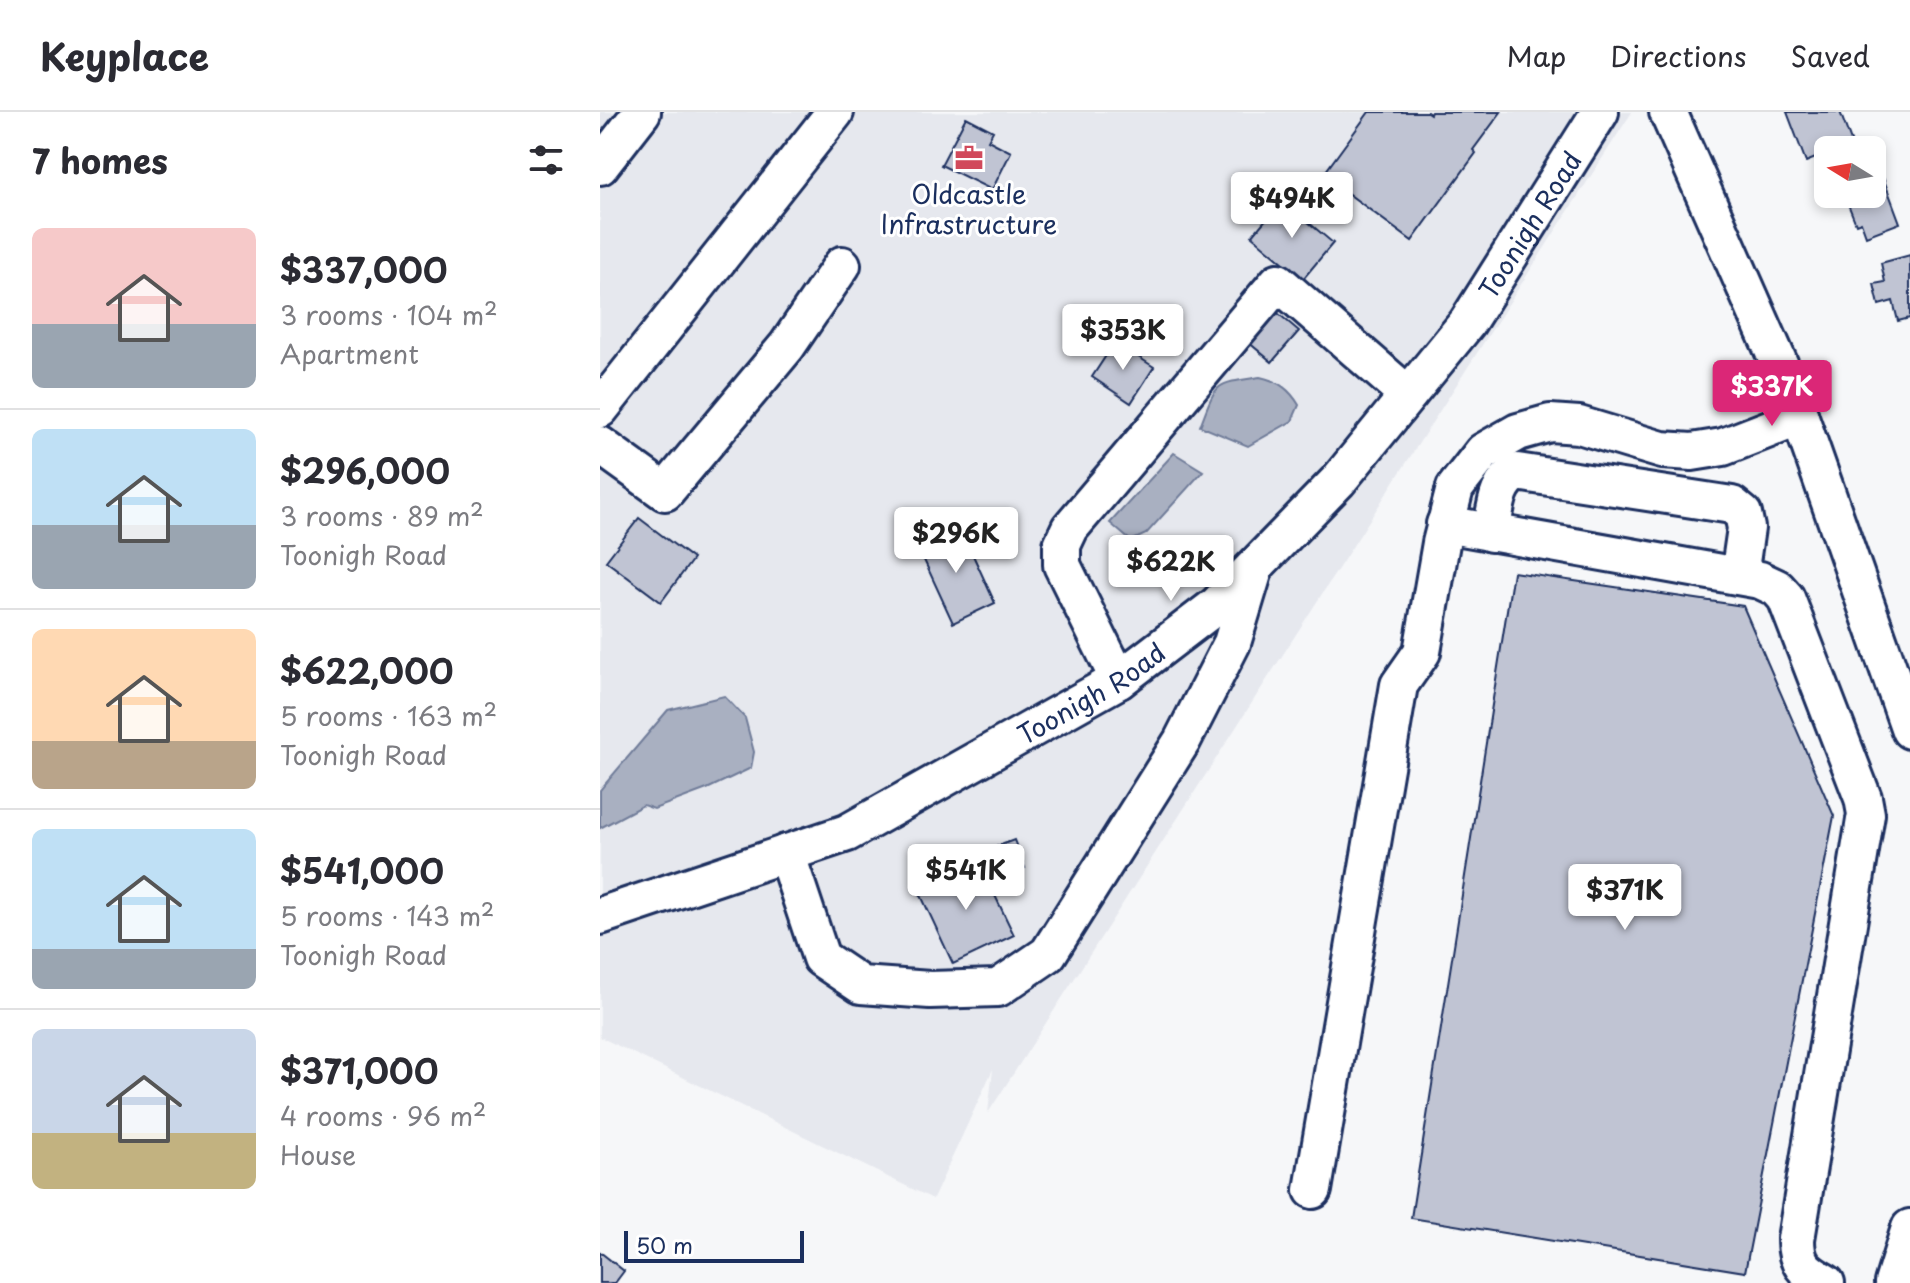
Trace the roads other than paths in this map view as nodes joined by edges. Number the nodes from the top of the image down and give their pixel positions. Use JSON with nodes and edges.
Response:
{"nodes":[{"id":1,"x":642,"y":112,"type":"edge"},
{"id":2,"x":835,"y":112,"type":"edge"},
{"id":3,"x":1600,"y":112,"type":"edge"},
{"id":4,"x":1668,"y":112,"type":"edge"},
{"id":5,"x":600,"y":166,"type":"edge"},
{"id":6,"x":842,"y":265,"type":"dead end"},
{"id":7,"x":1408,"y":395,"type":"junction"},
{"id":8,"x":600,"y":409,"type":"edge"},
{"id":9,"x":1800,"y":417,"type":"junction"},
{"id":10,"x":600,"y":445,"type":"edge"},
{"id":11,"x":1445,"y":524,"type":"junction"},
{"id":12,"x":1491,"y":533,"type":"junction"},
{"id":13,"x":1256,"y":565,"type":"junction"},
{"id":14,"x":1739,"y":576,"type":"junction"},
{"id":15,"x":1119,"y":680,"type":"junction"},
{"id":16,"x":1910,"y":730,"type":"edge"},
{"id":17,"x":786,"y":853,"type":"junction"},
{"id":18,"x":600,"y":916,"type":"edge"},
{"id":19,"x":1313,"y":1190,"type":"dead end"},
{"id":20,"x":1910,"y":1228,"type":"edge"},
{"id":21,"x":1826,"y":1283,"type":"edge"},
{"id":22,"x":1893,"y":1283,"type":"edge"}],
"edges":[{"from":1,"to":5,"type":"street"},
{"from":2,"to":8,"type":"street"},
{"from":3,"to":7,"type":"street","name":"Toonigh Road"},
{"from":4,"to":9,"type":"street"},
{"from":6,"to":10,"type":"street"},
{"from":7,"to":13,"type":"street","name":"Toonigh Road"},
{"from":7,"to":15,"type":"street"},
{"from":9,"to":11,"type":"street"},
{"from":9,"to":16,"type":"street"},
{"from":11,"to":12,"type":"street"},
{"from":11,"to":19,"type":"street"},
{"from":12,"to":14,"type":"street"},
{"from":12,"to":14,"type":"street"},
{"from":13,"to":15,"type":"street","name":"Toonigh Road"},
{"from":13,"to":17,"type":"street"},
{"from":14,"to":21,"type":"street"},
{"from":15,"to":17,"type":"street","name":"Toonigh Road"},
{"from":17,"to":18,"type":"street","name":"Toonigh Road"},
{"from":20,"to":22,"type":"street"}]}
